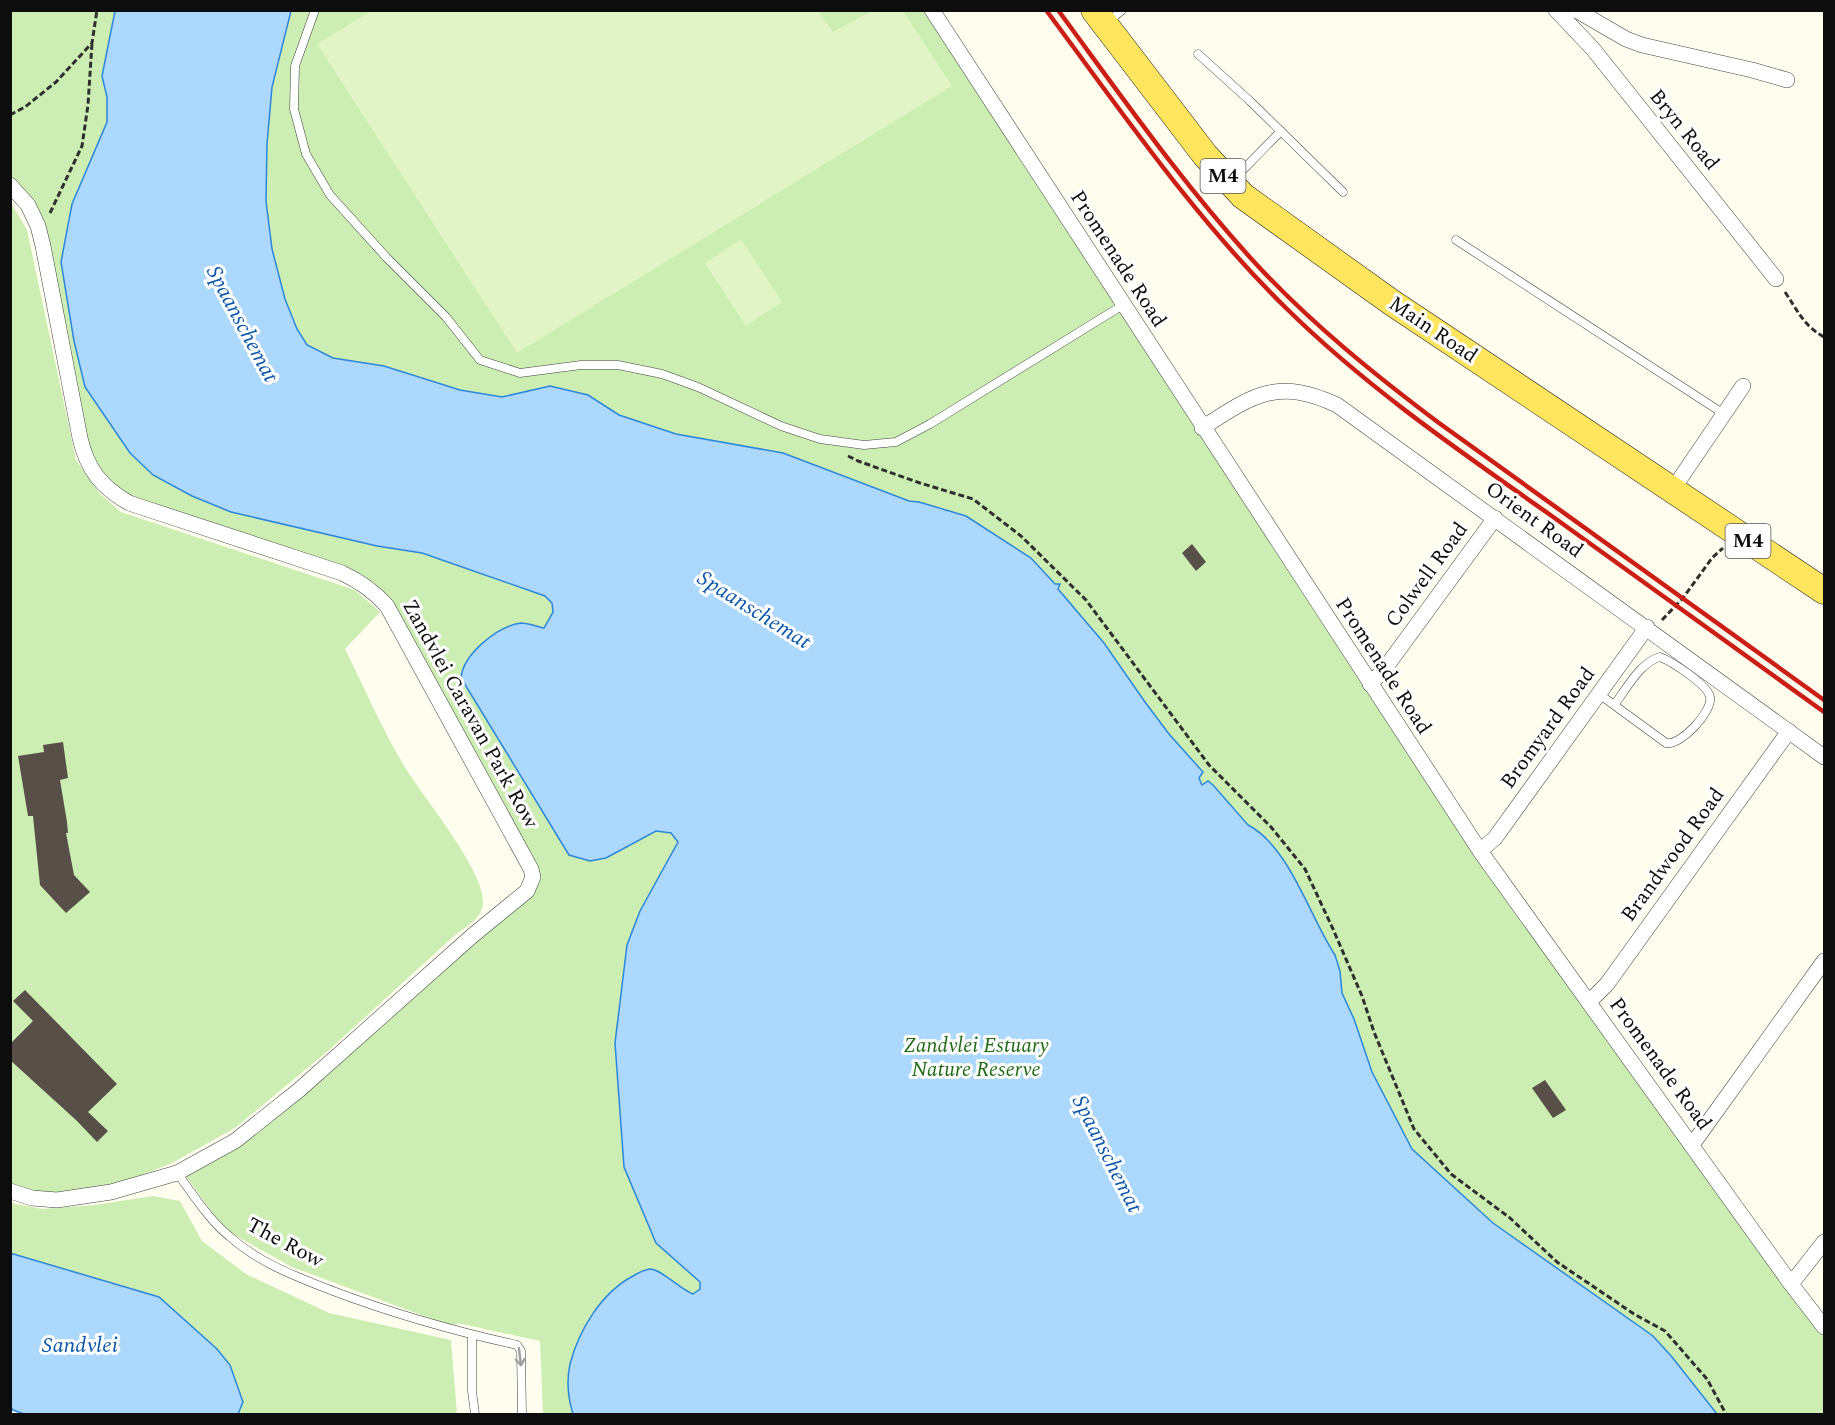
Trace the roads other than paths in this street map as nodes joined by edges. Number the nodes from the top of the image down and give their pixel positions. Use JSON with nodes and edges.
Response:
{"nodes":[{"id":1,"x":315,"y":10,"type":"edge"},
{"id":2,"x":932,"y":10,"type":"edge"},
{"id":3,"x":1556,"y":10,"type":"edge"},
{"id":4,"x":1576,"y":10,"type":"edge"},
{"id":5,"x":1107,"y":15,"type":"edge"},
{"id":6,"x":1198,"y":54,"type":"dead end"},
{"id":7,"x":1787,"y":80,"type":"dead end"},
{"id":8,"x":1281,"y":131,"type":"junction"},
{"id":9,"x":1229,"y":183,"type":"junction"},
{"id":10,"x":10,"y":185,"type":"edge"},
{"id":11,"x":1343,"y":192,"type":"dead end"},
{"id":12,"x":1456,"y":240,"type":"dead end"},
{"id":13,"x":1776,"y":279,"type":"road end"},
{"id":14,"x":1123,"y":305,"type":"junction"},
{"id":15,"x":1743,"y":386,"type":"dead end"},
{"id":16,"x":1724,"y":414,"type":"junction"},
{"id":17,"x":1202,"y":428,"type":"junction"},
{"id":18,"x":1673,"y":489,"type":"junction"},
{"id":19,"x":1495,"y":518,"type":"junction"},
{"id":20,"x":1824,"y":591,"type":"edge"},
{"id":21,"x":1650,"y":629,"type":"junction"},
{"id":22,"x":1370,"y":684,"type":"junction"},
{"id":23,"x":1599,"y":694,"type":"junction"},
{"id":24,"x":1614,"y":705,"type":"junction"},
{"id":25,"x":1789,"y":731,"type":"junction"},
{"id":26,"x":1824,"y":757,"type":"edge"},
{"id":27,"x":1480,"y":851,"type":"junction"},
{"id":28,"x":1824,"y":961,"type":"edge"},
{"id":29,"x":1589,"y":1002,"type":"junction"},
{"id":30,"x":1692,"y":1145,"type":"junction"},
{"id":31,"x":177,"y":1173,"type":"junction"},
{"id":32,"x":10,"y":1191,"type":"edge"},
{"id":33,"x":1824,"y":1242,"type":"edge"},
{"id":34,"x":1791,"y":1284,"type":"junction"},
{"id":35,"x":1824,"y":1327,"type":"edge"},
{"id":36,"x":472,"y":1335,"type":"junction"},
{"id":37,"x":475,"y":1414,"type":"edge"},
{"id":38,"x":522,"y":1414,"type":"edge"}],
"edges":[{"from":1,"to":14,"type":"lane"},
{"from":2,"to":14,"type":"street","name":"Promenade Road"},
{"from":3,"to":13,"type":"street","name":"Bryn Road"},
{"from":4,"to":7,"type":"street"},
{"from":5,"to":9,"type":"main road","name":"Main Road","number":"M4"},
{"from":6,"to":8,"type":"lane"},
{"from":8,"to":9,"type":"lane"},
{"from":8,"to":11,"type":"lane"},
{"from":9,"to":18,"type":"main road","name":"Main Road","number":"M4"},
{"from":10,"to":31,"type":"street","name":"Zandvlei Caravan Park Row"},
{"from":12,"to":16,"type":"lane"},
{"from":14,"to":17,"type":"street","name":"Promenade Road"},
{"from":15,"to":16,"type":"street"},
{"from":16,"to":18,"type":"street"},
{"from":17,"to":19,"type":"street","name":"Orient Road"},
{"from":17,"to":22,"type":"street","name":"Promenade Road"},
{"from":18,"to":20,"type":"main road","name":"Main Road","number":"M4"},
{"from":19,"to":21,"type":"street","name":"Orient Road"},
{"from":19,"to":22,"type":"street","name":"Colwell Road"},
{"from":21,"to":23,"type":"street","name":"Bromyard Road"},
{"from":21,"to":25,"type":"street","name":"Orient Road"},
{"from":22,"to":27,"type":"street","name":"Promenade Road"},
{"from":23,"to":24,"type":"lane"},
{"from":23,"to":27,"type":"street","name":"Bromyard Road"},
{"from":24,"to":24,"type":"lane"},
{"from":25,"to":26,"type":"street","name":"Orient Road"},
{"from":25,"to":29,"type":"street","name":"Brandwood Road"},
{"from":27,"to":29,"type":"street","name":"Promenade Road"},
{"from":28,"to":30,"type":"street"},
{"from":29,"to":30,"type":"street","name":"Promenade Road"},
{"from":30,"to":34,"type":"street","name":"Promenade Road"},
{"from":31,"to":32,"type":"street"},
{"from":31,"to":36,"type":"lane","name":"The Row"},
{"from":33,"to":34,"type":"street"},
{"from":34,"to":35,"type":"street","name":"Promenade Road"},
{"from":36,"to":37,"type":"lane"},
{"from":36,"to":38,"type":"lane","name":"The Row","one_way":true}]}
